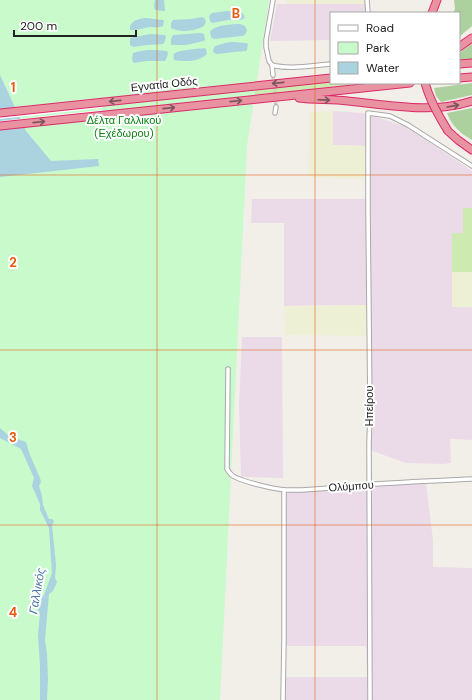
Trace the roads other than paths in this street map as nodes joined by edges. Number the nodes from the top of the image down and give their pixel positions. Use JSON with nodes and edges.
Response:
{"nodes":[{"id":1,"x":273,"y":0,"type":"edge"},
{"id":2,"x":367,"y":0,"type":"edge"},
{"id":3,"x":437,"y":0,"type":"edge"},
{"id":4,"x":368,"y":12,"type":"edge"},
{"id":5,"x":432,"y":12,"type":"edge"},
{"id":6,"x":472,"y":38,"type":"edge"},
{"id":7,"x":460,"y":46,"type":"edge"},
{"id":8,"x":472,"y":63,"type":"edge"},
{"id":9,"x":330,"y":64,"type":"edge"},
{"id":10,"x":460,"y":64,"type":"edge"},
{"id":11,"x":272,"y":65,"type":"junction"},
{"id":12,"x":273,"y":75,"type":"tunnel mouth"},
{"id":13,"x":472,"y":77,"type":"edge"},
{"id":14,"x":330,"y":78,"type":"edge"},
{"id":15,"x":460,"y":78,"type":"edge"},
{"id":16,"x":400,"y":84,"type":"edge"},
{"id":17,"x":425,"y":84,"type":"edge"},
{"id":18,"x":285,"y":96,"type":"junction"},
{"id":19,"x":472,"y":101,"type":"edge"},
{"id":20,"x":276,"y":108,"type":"tunnel mouth"},
{"id":21,"x":0,"y":113,"type":"edge"},
{"id":22,"x":276,"y":113,"type":"dead end"},
{"id":23,"x":0,"y":126,"type":"edge"},
{"id":24,"x":472,"y":150,"type":"edge"},
{"id":25,"x":472,"y":166,"type":"edge"},
{"id":26,"x":228,"y":369,"type":"dead end"},
{"id":27,"x":472,"y":479,"type":"edge"},
{"id":28,"x":369,"y":485,"type":"junction"},
{"id":29,"x":284,"y":490,"type":"junction"},
{"id":30,"x":283,"y":700,"type":"edge"},
{"id":31,"x":370,"y":700,"type":"edge"}],
"edges":[{"from":1,"to":11,"type":"street"},
{"from":2,"to":4,"type":"street"},
{"from":3,"to":5,"type":"highway"},
{"from":6,"to":7,"type":"highway"},
{"from":8,"to":10,"type":"highway"},
{"from":9,"to":11,"type":"street"},
{"from":11,"to":12,"type":"street"},
{"from":13,"to":15,"type":"highway"},
{"from":14,"to":21,"type":"highway","name":"Εγνατία Οδός","one_way":true},
{"from":16,"to":18,"type":"highway"},
{"from":17,"to":24,"type":"highway","bridge":true},
{"from":18,"to":19,"type":"highway","one_way":true},
{"from":23,"to":18,"type":"highway","one_way":true},
{"from":20,"to":22,"type":"street"},
{"from":25,"to":28,"type":"street","name":"Ηπείρου"},
{"from":26,"to":29,"type":"street","name":"Ολύμπου"},
{"from":27,"to":28,"type":"street","name":"Ολύμπου"},
{"from":28,"to":29,"type":"street","name":"Ολύμπου"},
{"from":28,"to":31,"type":"street","name":"Ηπείρου"},
{"from":29,"to":30,"type":"street"}]}
